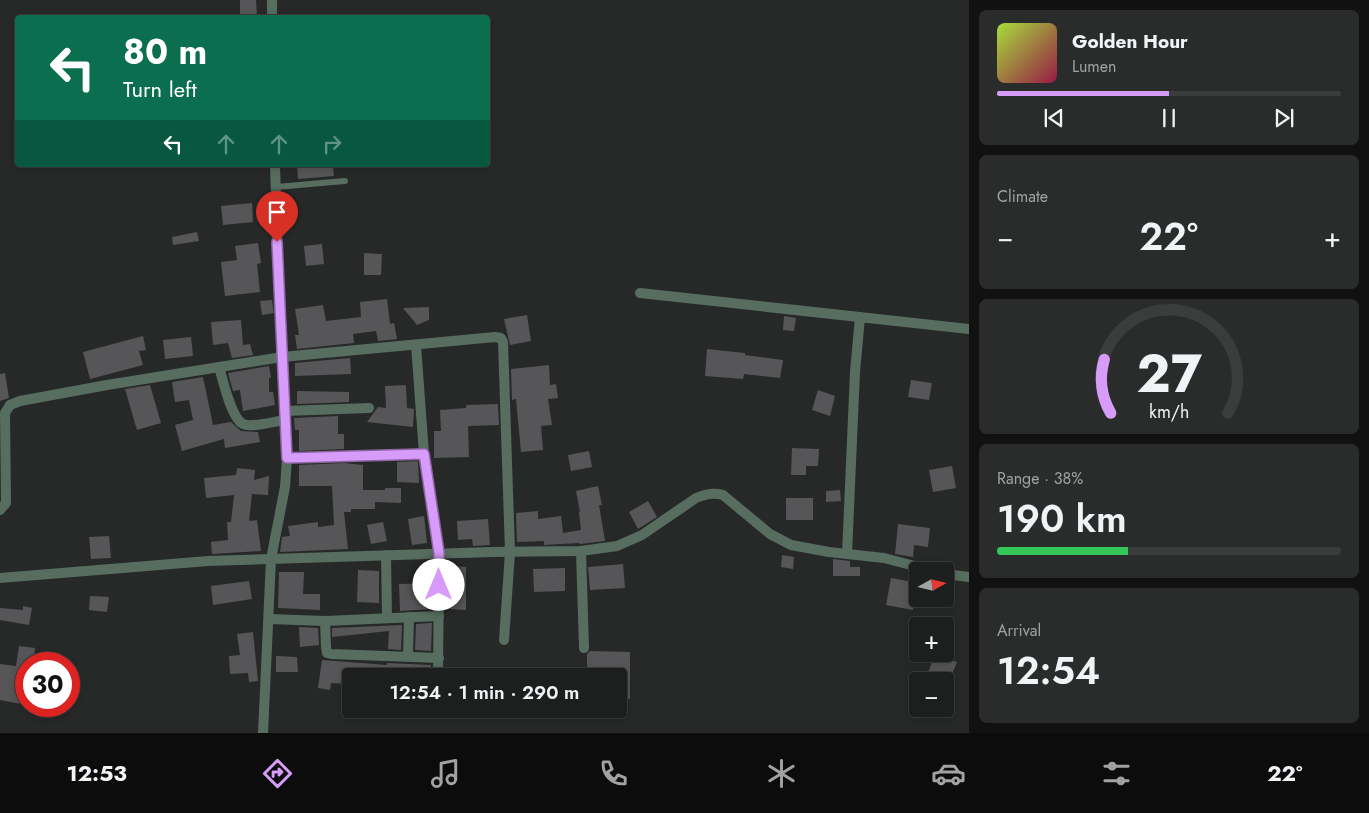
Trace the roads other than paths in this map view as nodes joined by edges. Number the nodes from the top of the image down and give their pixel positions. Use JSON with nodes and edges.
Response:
{"nodes":[{"id":1,"x":272,"y":0,"type":"edge"},
{"id":2,"x":272,"y":15,"type":"edge"},
{"id":3,"x":275,"y":167,"type":"edge"},
{"id":4,"x":345,"y":181,"type":"dead end"},
{"id":5,"x":276,"y":187,"type":"junction"},
{"id":6,"x":640,"y":293,"type":"dead end"},
{"id":7,"x":860,"y":317,"type":"junction"},
{"id":8,"x":969,"y":329,"type":"edge"},
{"id":9,"x":416,"y":345,"type":"junction"},
{"id":10,"x":282,"y":357,"type":"junction"},
{"id":11,"x":219,"y":367,"type":"junction"},
{"id":12,"x":369,"y":408,"type":"dead end"},
{"id":13,"x":285,"y":415,"type":"junction"},
{"id":14,"x":424,"y":454,"type":"junction"},
{"id":15,"x":287,"y":458,"type":"junction"},
{"id":16,"x":0,"y":510,"type":"edge"},
{"id":17,"x":581,"y":551,"type":"junction"},
{"id":18,"x":510,"y":552,"type":"junction"},
{"id":19,"x":439,"y":553,"type":"junction"},
{"id":20,"x":847,"y":554,"type":"junction"},
{"id":21,"x":386,"y":555,"type":"junction"},
{"id":22,"x":271,"y":559,"type":"junction"},
{"id":23,"x":909,"y":564,"type":"edge"},
{"id":24,"x":954,"y":575,"type":"edge"},
{"id":25,"x":969,"y":577,"type":"edge"},
{"id":26,"x":0,"y":578,"type":"edge"},
{"id":27,"x":439,"y":616,"type":"junction"},
{"id":28,"x":409,"y":617,"type":"junction"},
{"id":29,"x":387,"y":618,"type":"junction"},
{"id":30,"x":269,"y":619,"type":"junction"},
{"id":31,"x":325,"y":621,"type":"junction"},
{"id":32,"x":504,"y":640,"type":"dead end"},
{"id":33,"x":584,"y":648,"type":"dead end"},
{"id":34,"x":408,"y":656,"type":"junction"},
{"id":35,"x":439,"y":658,"type":"junction"},
{"id":36,"x":438,"y":668,"type":"edge"},
{"id":37,"x":263,"y":733,"type":"edge"}],
"edges":[{"from":1,"to":2,"type":"street"},
{"from":3,"to":5,"type":"street"},
{"from":4,"to":5,"type":"lane"},
{"from":5,"to":10,"type":"street"},
{"from":6,"to":7,"type":"street"},
{"from":7,"to":8,"type":"street"},
{"from":7,"to":20,"type":"street"},
{"from":9,"to":10,"type":"street"},
{"from":9,"to":14,"type":"street"},
{"from":9,"to":18,"type":"street"},
{"from":10,"to":11,"type":"street"},
{"from":10,"to":13,"type":"street"},
{"from":11,"to":13,"type":"street"},
{"from":11,"to":16,"type":"street"},
{"from":12,"to":13,"type":"street"},
{"from":13,"to":15,"type":"street"},
{"from":14,"to":15,"type":"street"},
{"from":14,"to":19,"type":"street"},
{"from":15,"to":22,"type":"street"},
{"from":17,"to":18,"type":"street"},
{"from":17,"to":20,"type":"street"},
{"from":17,"to":33,"type":"street"},
{"from":18,"to":19,"type":"street"},
{"from":18,"to":32,"type":"street"},
{"from":19,"to":21,"type":"street"},
{"from":19,"to":27,"type":"street"},
{"from":20,"to":23,"type":"street"},
{"from":21,"to":22,"type":"street"},
{"from":21,"to":29,"type":"street"},
{"from":22,"to":26,"type":"street"},
{"from":22,"to":30,"type":"street"},
{"from":24,"to":25,"type":"street"},
{"from":27,"to":28,"type":"street"},
{"from":27,"to":35,"type":"street"},
{"from":28,"to":29,"type":"street"},
{"from":28,"to":34,"type":"street"},
{"from":29,"to":31,"type":"street"},
{"from":30,"to":31,"type":"street"},
{"from":30,"to":37,"type":"street"},
{"from":31,"to":34,"type":"street"},
{"from":34,"to":35,"type":"street"},
{"from":35,"to":36,"type":"street"}]}
